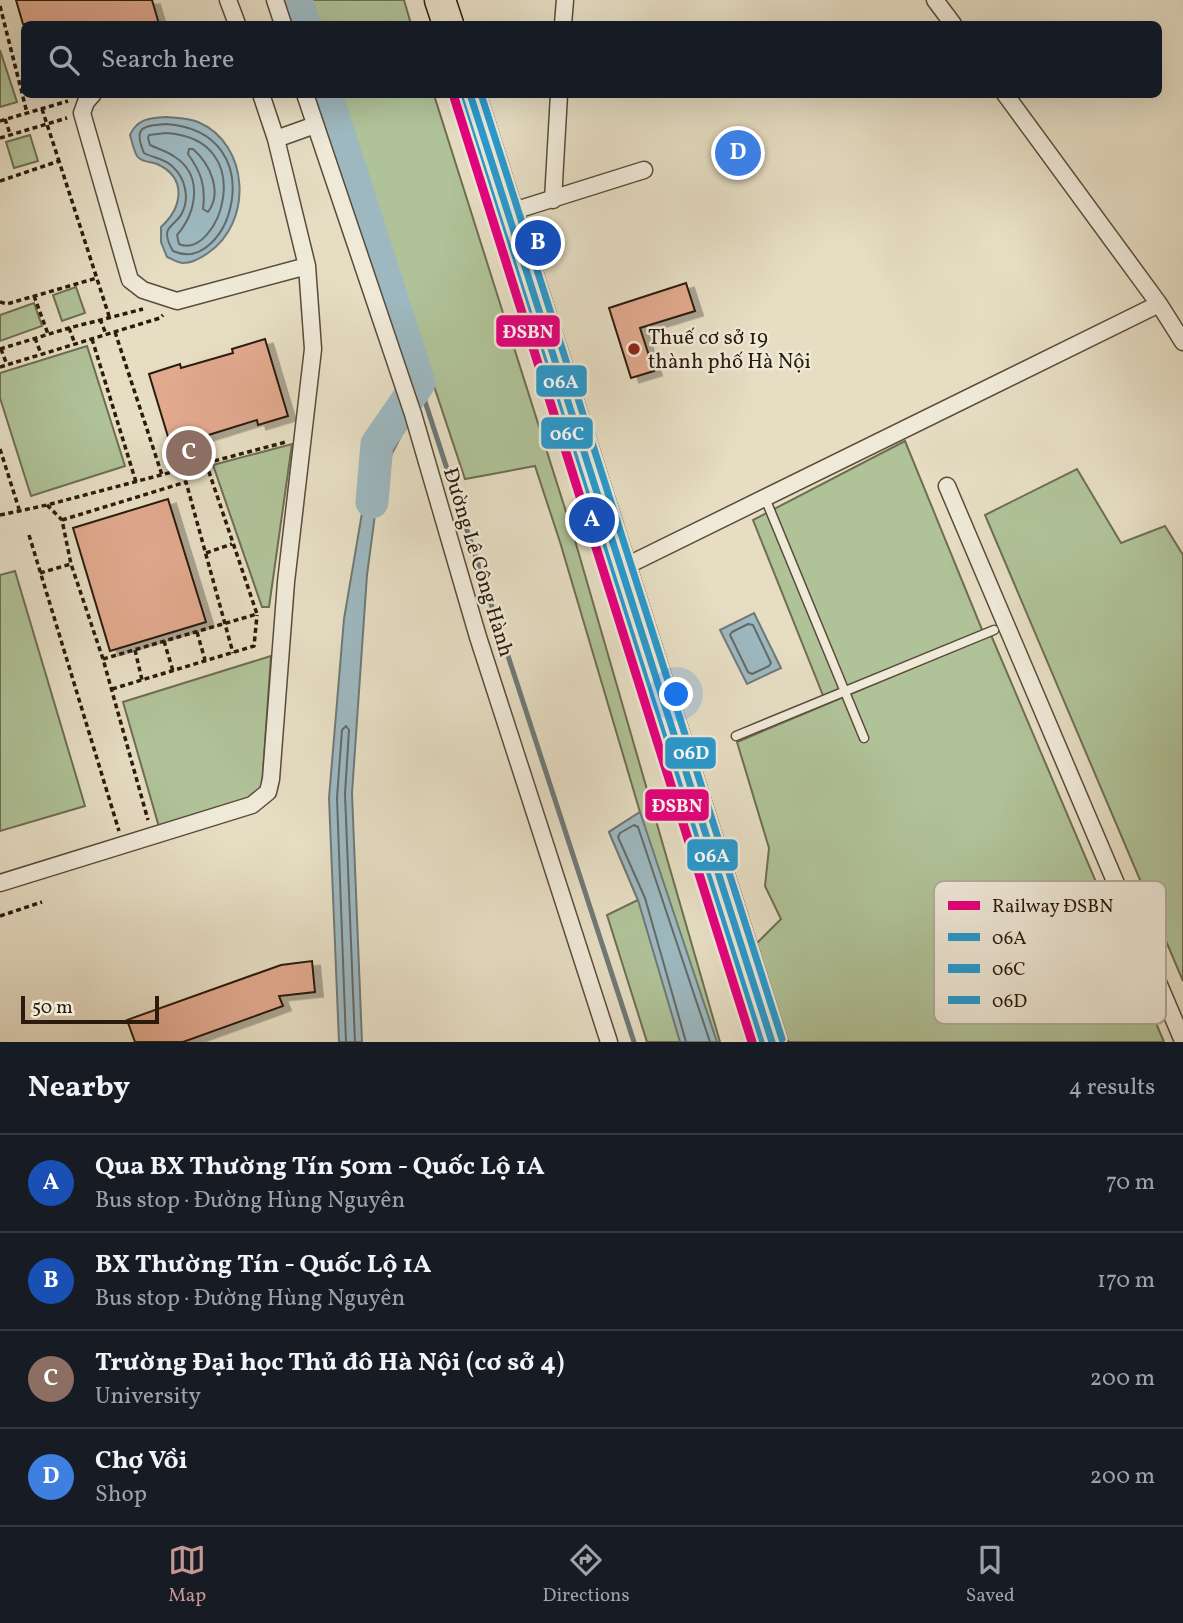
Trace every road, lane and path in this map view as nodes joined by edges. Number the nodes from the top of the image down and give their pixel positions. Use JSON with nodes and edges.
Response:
{"nodes":[{"id":1,"x":229,"y":0,"type":"edge"},
{"id":2,"x":275,"y":0,"type":"edge"},
{"id":3,"x":440,"y":0,"type":"edge"},
{"id":4,"x":565,"y":0,"type":"edge"},
{"id":5,"x":935,"y":0,"type":"edge"},
{"id":6,"x":0,"y":6,"type":"edge"},
{"id":7,"x":236,"y":21,"type":"edge"},
{"id":8,"x":283,"y":21,"type":"edge"},
{"id":9,"x":447,"y":21,"type":"edge"},
{"id":10,"x":563,"y":21,"type":"edge"},
{"id":11,"x":951,"y":21,"type":"edge"},
{"id":12,"x":21,"y":89,"type":"edge"},
{"id":13,"x":23,"y":98,"type":"edge"},
{"id":14,"x":262,"y":98,"type":"edge"},
{"id":15,"x":306,"y":98,"type":"edge"},
{"id":16,"x":471,"y":98,"type":"edge"},
{"id":17,"x":559,"y":98,"type":"edge"},
{"id":18,"x":1007,"y":98,"type":"edge"},
{"id":19,"x":84,"y":102,"type":"edge"},
{"id":20,"x":42,"y":108,"type":"junction"},
{"id":21,"x":27,"y":113,"type":"junction"},
{"id":22,"x":3,"y":120,"type":"edge"},
{"id":23,"x":46,"y":125,"type":"junction"},
{"id":24,"x":315,"y":125,"type":"junction"},
{"id":25,"x":10,"y":135,"type":"junction"},
{"id":26,"x":0,"y":138,"type":"edge"},
{"id":27,"x":276,"y":139,"type":"junction"},
{"id":28,"x":59,"y":162,"type":"junction"},
{"id":29,"x":644,"y":170,"type":"dead end"},
{"id":30,"x":0,"y":180,"type":"edge"},
{"id":31,"x":552,"y":200,"type":"junction"},
{"id":32,"x":507,"y":213,"type":"junction"},
{"id":33,"x":307,"y":266,"type":"junction"},
{"id":34,"x":97,"y":278,"type":"junction"},
{"id":35,"x":34,"y":296,"type":"junction"},
{"id":36,"x":177,"y":301,"type":"junction"},
{"id":37,"x":0,"y":302,"type":"edge"},
{"id":38,"x":1159,"y":304,"type":"junction"},
{"id":39,"x":109,"y":317,"type":"junction"},
{"id":40,"x":100,"y":319,"type":"junction"},
{"id":41,"x":69,"y":328,"type":"junction"},
{"id":42,"x":114,"y":332,"type":"junction"},
{"id":43,"x":48,"y":334,"type":"junction"},
{"id":44,"x":106,"y":334,"type":"junction"},
{"id":45,"x":35,"y":338,"type":"junction"},
{"id":46,"x":92,"y":339,"type":"junction"},
{"id":47,"x":1183,"y":342,"type":"edge"},
{"id":48,"x":75,"y":344,"type":"junction"},
{"id":49,"x":1,"y":349,"type":"edge"},
{"id":50,"x":41,"y":354,"type":"junction"},
{"id":51,"x":7,"y":365,"type":"junction"},
{"id":52,"x":0,"y":367,"type":"edge"},
{"id":53,"x":304,"y":438,"type":"junction"},
{"id":54,"x":0,"y":449,"type":"edge"},
{"id":55,"x":206,"y":463,"type":"junction"},
{"id":56,"x":162,"y":475,"type":"junction"},
{"id":57,"x":136,"y":482,"type":"junction"},
{"id":58,"x":947,"y":486,"type":"dead end"},
{"id":59,"x":765,"y":498,"type":"junction"},
{"id":60,"x":47,"y":505,"type":"junction"},
{"id":61,"x":19,"y":509,"type":"junction"},
{"id":62,"x":0,"y":515,"type":"edge"},
{"id":63,"x":62,"y":520,"type":"junction"},
{"id":64,"x":29,"y":535,"type":"dead end"},
{"id":65,"x":232,"y":544,"type":"junction"},
{"id":66,"x":206,"y":552,"type":"junction"},
{"id":67,"x":71,"y":564,"type":"junction"},
{"id":68,"x":620,"y":569,"type":"junction"},
{"id":69,"x":40,"y":573,"type":"junction"},
{"id":70,"x":257,"y":614,"type":"junction"},
{"id":71,"x":226,"y":623,"type":"junction"},
{"id":72,"x":994,"y":630,"type":"dead end"},
{"id":73,"x":197,"y":632,"type":"junction"},
{"id":74,"x":164,"y":641,"type":"junction"},
{"id":75,"x":135,"y":650,"type":"junction"},
{"id":76,"x":233,"y":653,"type":"junction"},
{"id":77,"x":103,"y":659,"type":"junction"},
{"id":78,"x":205,"y":661,"type":"junction"},
{"id":79,"x":173,"y":671,"type":"junction"},
{"id":80,"x":142,"y":680,"type":"junction"},
{"id":81,"x":112,"y":689,"type":"junction"},
{"id":82,"x":845,"y":691,"type":"junction"},
{"id":83,"x":736,"y":736,"type":"dead end"},
{"id":84,"x":864,"y":738,"type":"dead end"},
{"id":85,"x":153,"y":835,"type":"junction"},
{"id":86,"x":123,"y":845,"type":"junction"},
{"id":87,"x":1115,"y":881,"type":"edge"},
{"id":88,"x":0,"y":883,"type":"edge"},
{"id":89,"x":42,"y":902,"type":"dead end"},
{"id":90,"x":0,"y":916,"type":"edge"},
{"id":91,"x":1166,"y":1001,"type":"edge"},
{"id":92,"x":1183,"y":1041,"type":"edge"},
{"id":93,"x":609,"y":1042,"type":"edge"},
{"id":94,"x":772,"y":1042,"type":"edge"}],
"edges":[{"from":1,"to":7,"type":"street"},
{"from":2,"to":8,"type":"street"},
{"from":3,"to":9,"type":"highway"},
{"from":4,"to":10,"type":"street"},
{"from":5,"to":11,"type":"street"},
{"from":6,"to":12,"type":"path"},
{"from":13,"to":21,"type":"path"},
{"from":14,"to":27,"type":"street"},
{"from":15,"to":24,"type":"street","name":"Đường Lê Công Hành"},
{"from":16,"to":32,"type":"highway"},
{"from":17,"to":31,"type":"street"},
{"from":18,"to":38,"type":"street"},
{"from":19,"to":20,"type":"path"},
{"from":19,"to":23,"type":"path"},
{"from":19,"to":36,"type":"street"},
{"from":20,"to":21,"type":"path"},
{"from":20,"to":23,"type":"path"},
{"from":21,"to":22,"type":"path"},
{"from":22,"to":25,"type":"path"},
{"from":23,"to":25,"type":"path"},
{"from":23,"to":28,"type":"path"},
{"from":24,"to":27,"type":"street"},
{"from":24,"to":93,"type":"street","name":"Đường Lê Công Hành"},
{"from":25,"to":26,"type":"path"},
{"from":27,"to":33,"type":"street"},
{"from":28,"to":30,"type":"path"},
{"from":28,"to":34,"type":"path"},
{"from":29,"to":31,"type":"street"},
{"from":31,"to":32,"type":"street"},
{"from":32,"to":68,"type":"highway"},
{"from":33,"to":36,"type":"street"},
{"from":33,"to":53,"type":"street"},
{"from":34,"to":35,"type":"path"},
{"from":34,"to":39,"type":"path"},
{"from":35,"to":37,"type":"path"},
{"from":35,"to":43,"type":"path"},
{"from":36,"to":39,"type":"path"},
{"from":36,"to":42,"type":"path"},
{"from":38,"to":47,"type":"street"},
{"from":38,"to":59,"type":"street"},
{"from":39,"to":40,"type":"path"},
{"from":40,"to":41,"type":"path"},
{"from":40,"to":44,"type":"path"},
{"from":41,"to":43,"type":"path"},
{"from":41,"to":48,"type":"path"},
{"from":42,"to":44,"type":"path"},
{"from":42,"to":56,"type":"path"},
{"from":43,"to":45,"type":"path"},
{"from":44,"to":46,"type":"path"},
{"from":45,"to":49,"type":"path"},
{"from":45,"to":50,"type":"path"},
{"from":46,"to":48,"type":"path"},
{"from":46,"to":57,"type":"path"},
{"from":48,"to":50,"type":"path"},
{"from":49,"to":51,"type":"path"},
{"from":50,"to":51,"type":"path"},
{"from":51,"to":52,"type":"path"},
{"from":53,"to":55,"type":"path"},
{"from":53,"to":85,"type":"street"},
{"from":54,"to":61,"type":"path"},
{"from":55,"to":56,"type":"path"},
{"from":55,"to":65,"type":"path"},
{"from":56,"to":57,"type":"path"},
{"from":57,"to":60,"type":"path"},
{"from":58,"to":87,"type":"street"},
{"from":59,"to":68,"type":"street"},
{"from":59,"to":82,"type":"lane"},
{"from":60,"to":61,"type":"path"},
{"from":60,"to":63,"type":"path"},
{"from":61,"to":62,"type":"path"},
{"from":63,"to":66,"type":"path"},
{"from":63,"to":67,"type":"path"},
{"from":64,"to":69,"type":"path"},
{"from":65,"to":66,"type":"path"},
{"from":65,"to":70,"type":"path"},
{"from":66,"to":71,"type":"path"},
{"from":67,"to":69,"type":"path"},
{"from":67,"to":77,"type":"path"},
{"from":68,"to":94,"type":"highway"},
{"from":69,"to":86,"type":"path"},
{"from":70,"to":71,"type":"path"},
{"from":70,"to":76,"type":"path"},
{"from":71,"to":73,"type":"path"},
{"from":71,"to":76,"type":"path"},
{"from":72,"to":82,"type":"lane"},
{"from":73,"to":74,"type":"path"},
{"from":73,"to":78,"type":"path"},
{"from":74,"to":75,"type":"path"},
{"from":74,"to":79,"type":"path"},
{"from":75,"to":77,"type":"path"},
{"from":75,"to":80,"type":"path"},
{"from":76,"to":78,"type":"path"},
{"from":77,"to":81,"type":"path"},
{"from":78,"to":79,"type":"path"},
{"from":79,"to":80,"type":"path"},
{"from":80,"to":81,"type":"path"},
{"from":81,"to":85,"type":"path"},
{"from":82,"to":83,"type":"lane"},
{"from":82,"to":84,"type":"lane"},
{"from":85,"to":86,"type":"street"},
{"from":86,"to":88,"type":"street"},
{"from":89,"to":90,"type":"path"},
{"from":91,"to":92,"type":"street"}]}
